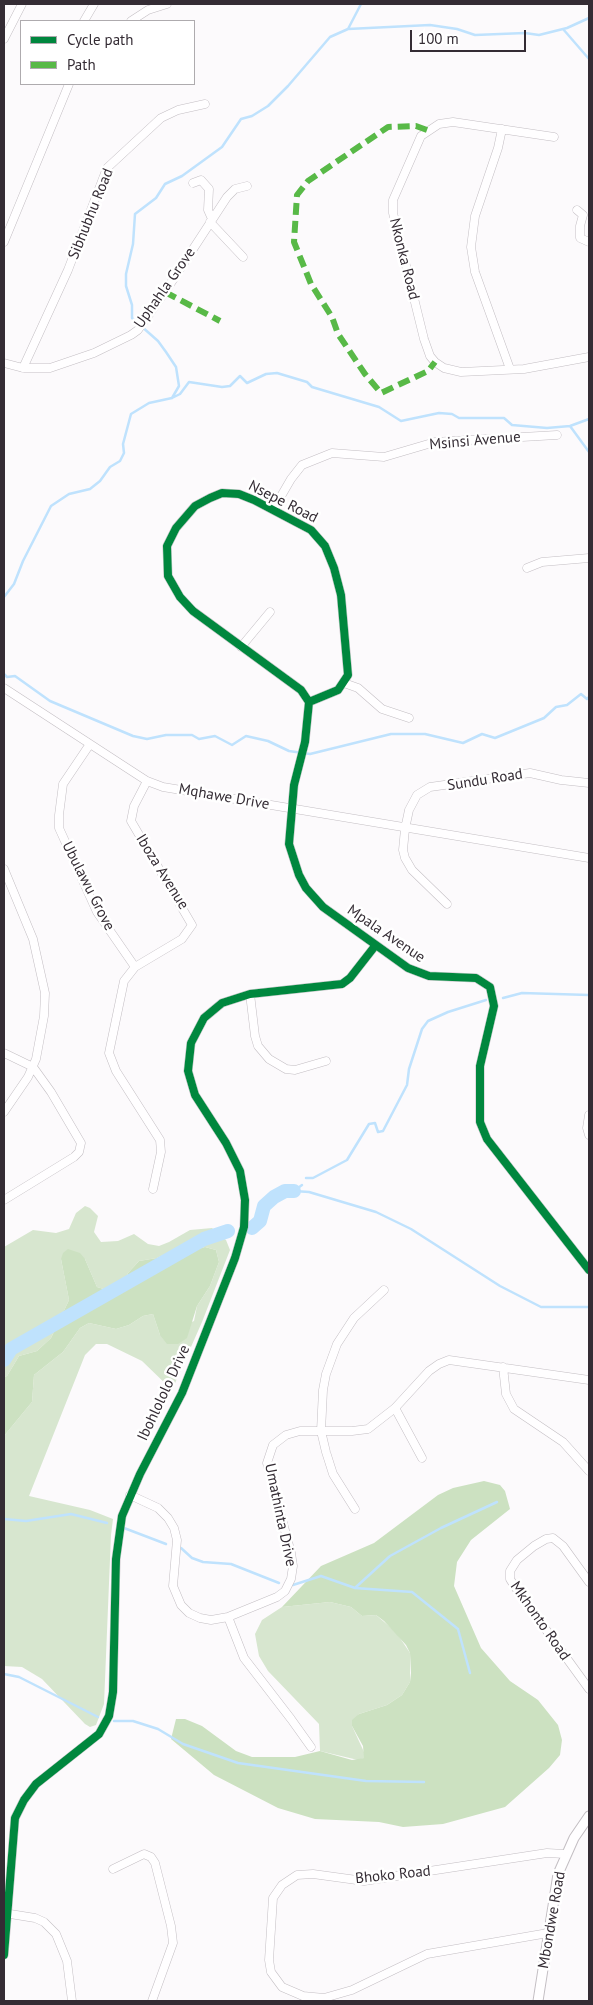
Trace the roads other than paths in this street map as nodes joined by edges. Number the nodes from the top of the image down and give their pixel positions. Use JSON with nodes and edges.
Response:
{"nodes":[{"id":1,"x":22,"y":4,"type":"edge"},
{"id":2,"x":94,"y":4,"type":"edge"},
{"id":3,"x":167,"y":4,"type":"edge"},
{"id":4,"x":85,"y":20,"type":"edge"},
{"id":5,"x":133,"y":20,"type":"edge"},
{"id":6,"x":4,"y":39,"type":"edge"},
{"id":7,"x":69,"y":85,"type":"edge"},
{"id":8,"x":205,"y":104,"type":"dead end"},
{"id":9,"x":502,"y":129,"type":"junction"},
{"id":10,"x":554,"y":137,"type":"dead end"},
{"id":11,"x":193,"y":183,"type":"dead end"},
{"id":12,"x":247,"y":186,"type":"dead end"},
{"id":13,"x":577,"y":210,"type":"dead end"},
{"id":14,"x":211,"y":220,"type":"junction"},
{"id":15,"x":4,"y":242,"type":"edge"},
{"id":16,"x":589,"y":242,"type":"edge"},
{"id":17,"x":243,"y":257,"type":"dead end"},
{"id":18,"x":589,"y":357,"type":"edge"},
{"id":19,"x":4,"y":363,"type":"edge"},
{"id":20,"x":23,"y":368,"type":"junction"},
{"id":21,"x":510,"y":369,"type":"junction"},
{"id":22,"x":557,"y":435,"type":"dead end"},
{"id":23,"x":273,"y":510,"type":"junction"},
{"id":24,"x":589,"y":558,"type":"edge"},
{"id":25,"x":527,"y":568,"type":"dead end"},
{"id":26,"x":270,"y":612,"type":"dead end"},
{"id":27,"x":240,"y":648,"type":"junction"},
{"id":28,"x":344,"y":683,"type":"junction"},
{"id":29,"x":4,"y":688,"type":"edge"},
{"id":30,"x":309,"y":702,"type":"junction"},
{"id":31,"x":409,"y":718,"type":"dead end"},
{"id":32,"x":90,"y":744,"type":"junction"},
{"id":33,"x":147,"y":781,"type":"junction"},
{"id":34,"x":589,"y":783,"type":"edge"},
{"id":35,"x":292,"y":809,"type":"junction"},
{"id":36,"x":405,"y":829,"type":"junction"},
{"id":37,"x":589,"y":858,"type":"edge"},
{"id":38,"x":4,"y":869,"type":"edge"},
{"id":39,"x":448,"y":904,"type":"dead end"},
{"id":40,"x":375,"y":946,"type":"junction"},
{"id":41,"x":135,"y":967,"type":"junction"},
{"id":42,"x":250,"y":994,"type":"junction"},
{"id":43,"x":4,"y":1053,"type":"edge"},
{"id":44,"x":326,"y":1061,"type":"dead end"},
{"id":45,"x":33,"y":1067,"type":"junction"},
{"id":46,"x":4,"y":1112,"type":"edge"},
{"id":47,"x":589,"y":1115,"type":"edge"},
{"id":48,"x":589,"y":1135,"type":"edge"},
{"id":49,"x":153,"y":1189,"type":"dead end"},
{"id":50,"x":4,"y":1200,"type":"edge"},
{"id":51,"x":589,"y":1270,"type":"edge"},
{"id":52,"x":384,"y":1290,"type":"dead end"},
{"id":53,"x":503,"y":1367,"type":"junction"},
{"id":54,"x":589,"y":1380,"type":"edge"},
{"id":55,"x":395,"y":1408,"type":"junction"},
{"id":56,"x":322,"y":1431,"type":"junction"},
{"id":57,"x":422,"y":1458,"type":"dead end"},
{"id":58,"x":589,"y":1471,"type":"edge"},
{"id":59,"x":130,"y":1496,"type":"junction"},
{"id":60,"x":355,"y":1509,"type":"dead end"},
{"id":61,"x":589,"y":1582,"type":"edge"},
{"id":62,"x":228,"y":1617,"type":"junction"},
{"id":63,"x":589,"y":1689,"type":"edge"},
{"id":64,"x":311,"y":1747,"type":"dead end"},
{"id":65,"x":589,"y":1816,"type":"edge"},
{"id":66,"x":565,"y":1854,"type":"junction"},
{"id":67,"x":113,"y":1868,"type":"dead end"},
{"id":68,"x":6,"y":1913,"type":"edge"},
{"id":69,"x":548,"y":1933,"type":"junction"},
{"id":70,"x":4,"y":1955,"type":"edge"},
{"id":71,"x":72,"y":2001,"type":"edge"},
{"id":72,"x":152,"y":2001,"type":"edge"},
{"id":73,"x":538,"y":2001,"type":"edge"}],
"edges":[{"from":1,"to":6,"type":"street"},
{"from":2,"to":4,"type":"street"},
{"from":3,"to":5,"type":"street"},
{"from":7,"to":15,"type":"street"},
{"from":8,"to":20,"type":"street","name":"Sibhubhu Road"},
{"from":9,"to":10,"type":"street","name":"Nkonka Road"},
{"from":9,"to":21,"type":"street"},
{"from":9,"to":21,"type":"street","name":"Nkonka Road"},
{"from":11,"to":14,"type":"street"},
{"from":12,"to":14,"type":"street","name":"Uphahla Grove"},
{"from":13,"to":16,"type":"street"},
{"from":14,"to":17,"type":"street"},
{"from":14,"to":20,"type":"street","name":"Uphahla Grove"},
{"from":18,"to":21,"type":"street","name":"Nkonka Road"},
{"from":19,"to":20,"type":"street","name":"Uphahla Grove"},
{"from":22,"to":23,"type":"street","name":"Msinsi Avenue"},
{"from":23,"to":27,"type":"street","name":"Nsepe Road"},
{"from":23,"to":28,"type":"street","name":"Nsepe Road"},
{"from":24,"to":25,"type":"street"},
{"from":26,"to":27,"type":"street"},
{"from":27,"to":30,"type":"street","name":"Nsepe Road"},
{"from":28,"to":30,"type":"street"},
{"from":28,"to":31,"type":"street"},
{"from":29,"to":32,"type":"street","name":"Mqhawe Drive"},
{"from":30,"to":35,"type":"street"},
{"from":32,"to":33,"type":"street","name":"Mqhawe Drive"},
{"from":32,"to":41,"type":"street","name":"Ubulawu Grove"},
{"from":33,"to":35,"type":"street","name":"Mqhawe Drive"},
{"from":33,"to":41,"type":"street","name":"Iboza Avenue"},
{"from":34,"to":36,"type":"street","name":"Sundu Road"},
{"from":35,"to":36,"type":"street","name":"Mqhawe Drive"},
{"from":35,"to":40,"type":"street","name":"Mpala Avenue"},
{"from":36,"to":37,"type":"street","name":"Mqhawe Drive"},
{"from":36,"to":39,"type":"street","name":"Sundu Road"},
{"from":38,"to":45,"type":"street"},
{"from":40,"to":42,"type":"street","name":"Ibohlololo Drive"},
{"from":40,"to":51,"type":"street","name":"Mpala Avenue"},
{"from":41,"to":49,"type":"street"},
{"from":42,"to":44,"type":"street"},
{"from":42,"to":59,"type":"street","name":"Ibohlololo Drive"},
{"from":43,"to":45,"type":"street"},
{"from":45,"to":46,"type":"street"},
{"from":45,"to":50,"type":"street"},
{"from":47,"to":48,"type":"street"},
{"from":52,"to":56,"type":"street"},
{"from":53,"to":54,"type":"street","name":"Umathinta Drive"},
{"from":53,"to":55,"type":"street","name":"Umathinta Drive"},
{"from":53,"to":58,"type":"street"},
{"from":55,"to":56,"type":"street","name":"Umathinta Drive"},
{"from":55,"to":57,"type":"street"},
{"from":56,"to":60,"type":"street"},
{"from":56,"to":62,"type":"street","name":"Umathinta Drive"},
{"from":59,"to":62,"type":"street","name":"Umathinta Drive"},
{"from":59,"to":68,"type":"street","name":"Ibohlololo Drive"},
{"from":61,"to":63,"type":"street","name":"Mkhonto Road"},
{"from":62,"to":64,"type":"street"},
{"from":65,"to":66,"type":"street","name":"Mbondwe Road"},
{"from":66,"to":69,"type":"street","name":"Mbondwe Road"},
{"from":66,"to":69,"type":"street","name":"Bhoko Road"},
{"from":67,"to":72,"type":"street"},
{"from":68,"to":70,"type":"street","name":"Ibohlololo Drive"},
{"from":68,"to":71,"type":"street"},
{"from":69,"to":73,"type":"street","name":"Mbondwe Road"}]}
